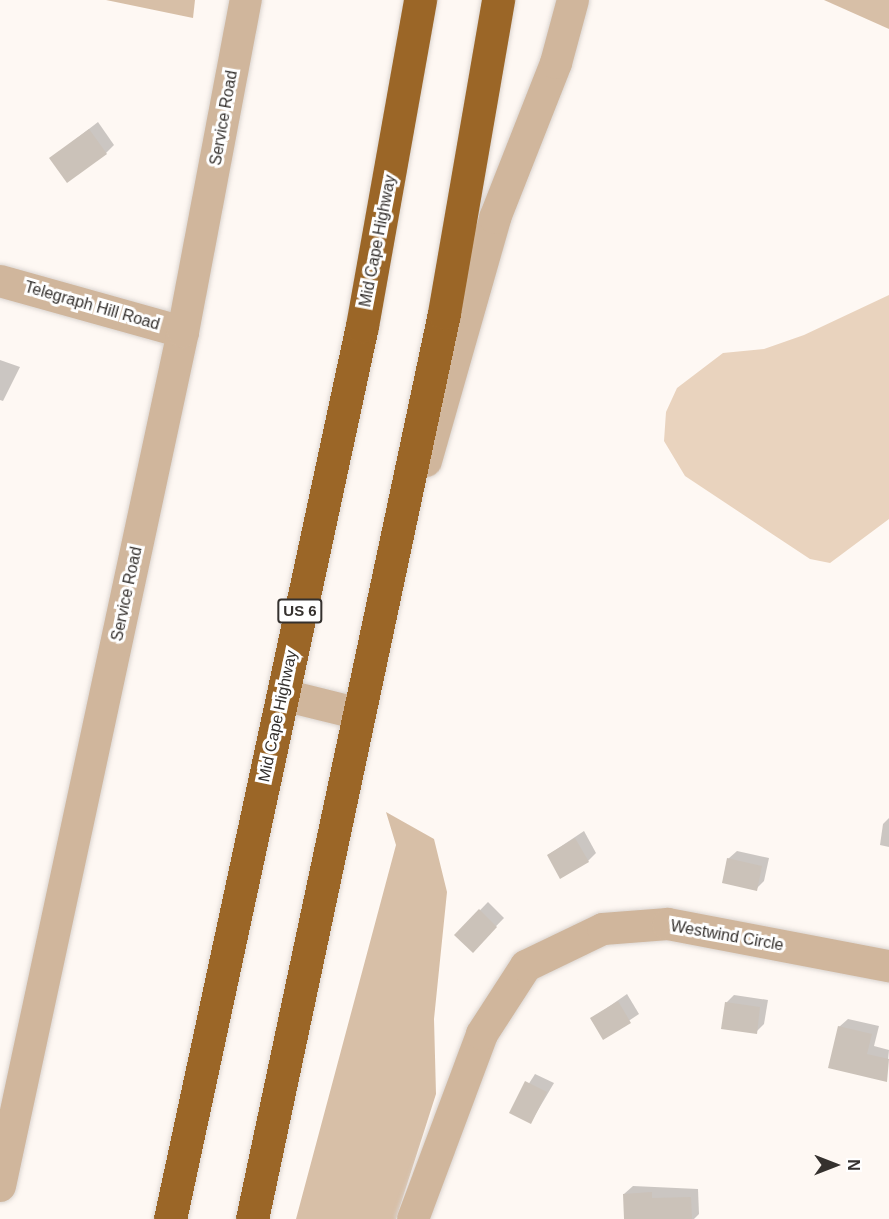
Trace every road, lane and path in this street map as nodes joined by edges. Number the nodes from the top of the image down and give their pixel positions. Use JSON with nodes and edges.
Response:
{"nodes":[{"id":1,"x":246,"y":0,"type":"edge"},
{"id":2,"x":420,"y":0,"type":"edge"},
{"id":3,"x":498,"y":0,"type":"edge"},
{"id":4,"x":573,"y":0,"type":"edge"},
{"id":5,"x":0,"y":281,"type":"edge"},
{"id":6,"x":183,"y":332,"type":"junction"},
{"id":7,"x":397,"y":544,"type":"junction"},
{"id":8,"x":283,"y":695,"type":"junction"},
{"id":9,"x":360,"y":714,"type":"junction"},
{"id":10,"x":889,"y":966,"type":"edge"},
{"id":11,"x":0,"y":1186,"type":"edge"},
{"id":12,"x":170,"y":1219,"type":"edge"},
{"id":13,"x":252,"y":1219,"type":"edge"},
{"id":14,"x":413,"y":1219,"type":"edge"}],
"edges":[{"from":1,"to":6,"type":"street","name":"Service Road"},
{"from":2,"to":8,"type":"highway","name":"Mid Cape Highway","number":"US 6"},
{"from":3,"to":7,"type":"highway"},
{"from":4,"to":7,"type":"street"},
{"from":5,"to":6,"type":"street","name":"Telegraph Hill Road"},
{"from":6,"to":11,"type":"street","name":"Service Road"},
{"from":7,"to":9,"type":"highway"},
{"from":8,"to":9,"type":"street"},
{"from":8,"to":12,"type":"highway","name":"Mid Cape Highway","number":"US 6"},
{"from":9,"to":13,"type":"highway"},
{"from":10,"to":14,"type":"street","name":"Westwind Circle"}]}
